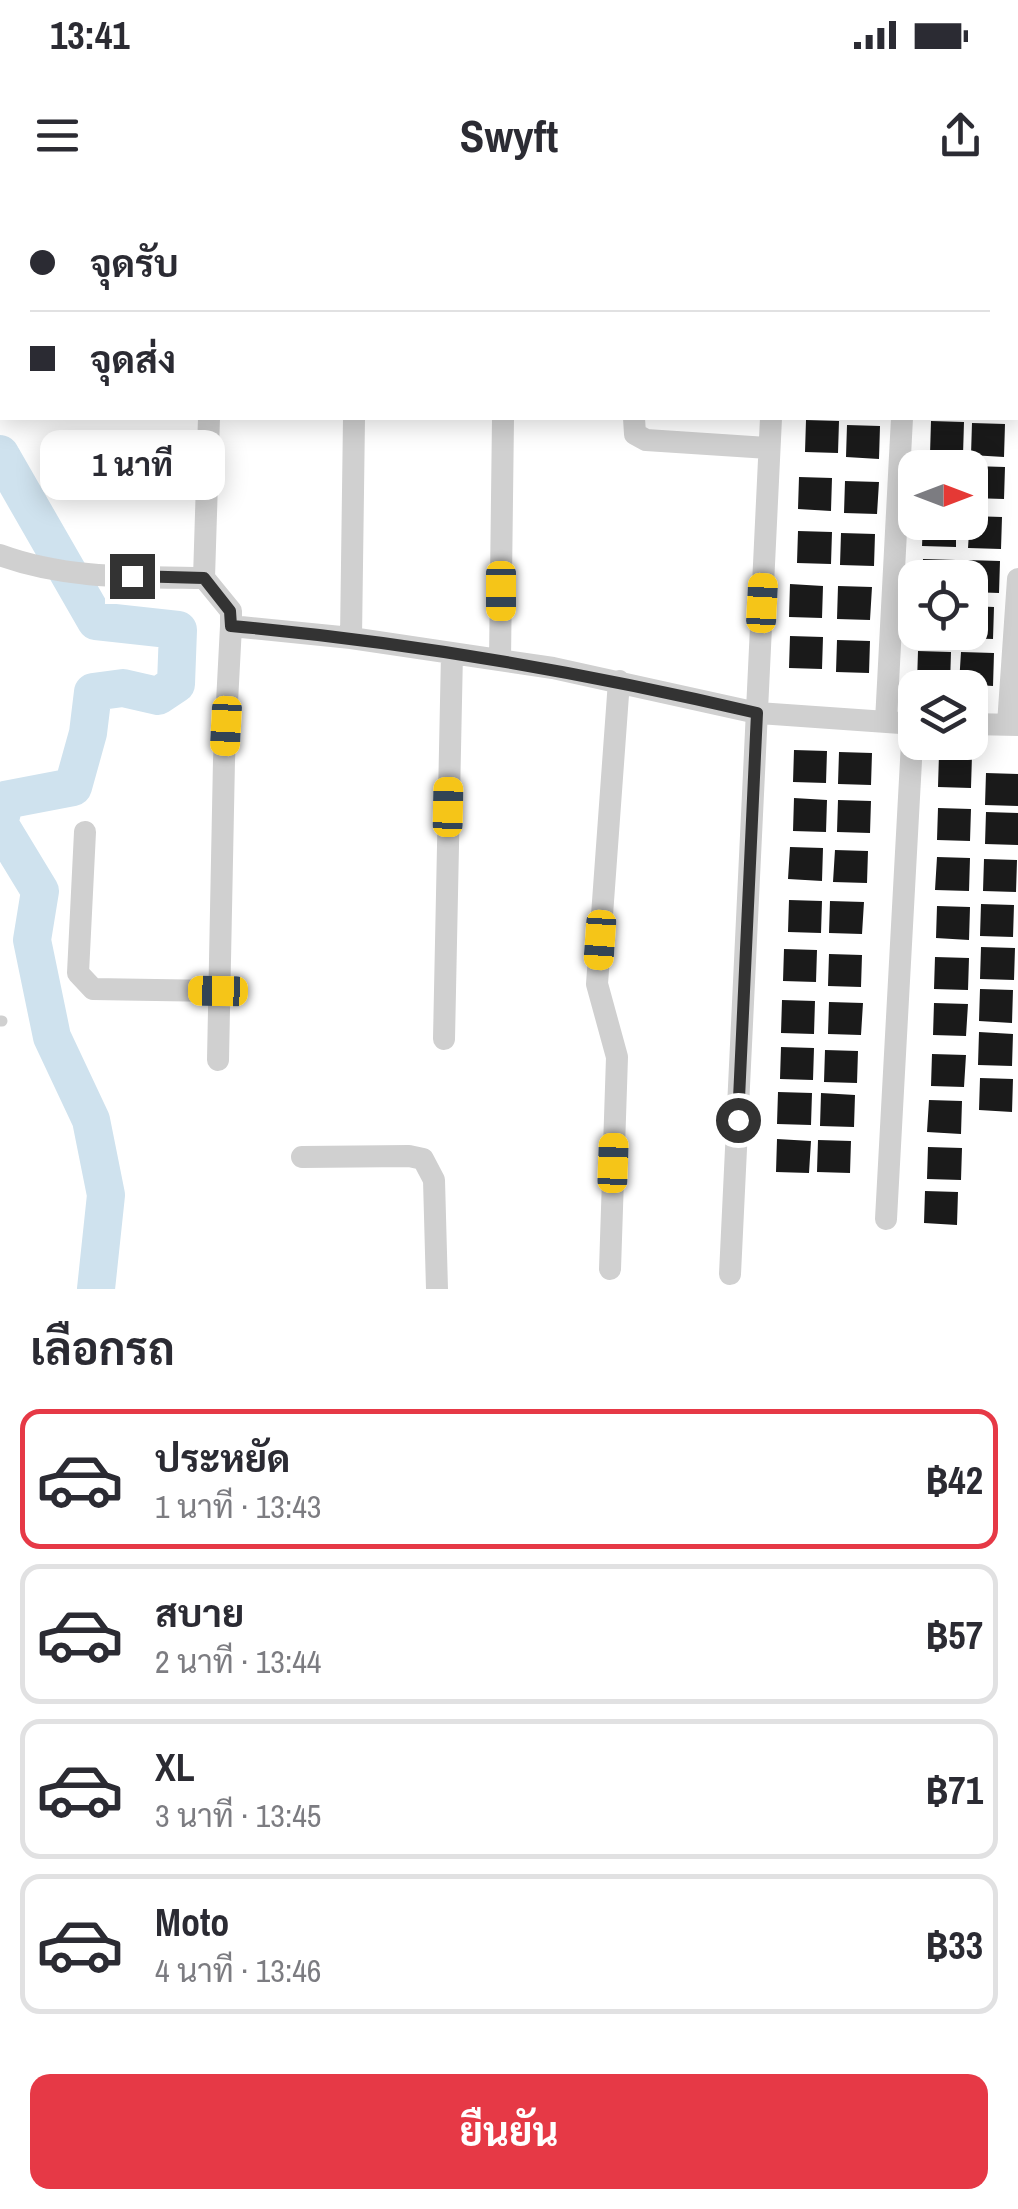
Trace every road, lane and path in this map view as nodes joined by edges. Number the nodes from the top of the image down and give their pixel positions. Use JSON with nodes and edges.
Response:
{"nodes":[{"id":1,"x":209,"y":420,"type":"edge"},
{"id":2,"x":354,"y":420,"type":"edge"},
{"id":3,"x":503,"y":420,"type":"edge"},
{"id":4,"x":634,"y":420,"type":"edge"},
{"id":5,"x":771,"y":420,"type":"edge"},
{"id":6,"x":902,"y":420,"type":"edge"},
{"id":7,"x":768,"y":448,"type":"junction"},
{"id":8,"x":0,"y":555,"type":"edge"},
{"id":9,"x":204,"y":578,"type":"junction"},
{"id":10,"x":1018,"y":579,"type":"edge"},
{"id":11,"x":231,"y":626,"type":"junction"},
{"id":12,"x":352,"y":638,"type":"junction"},
{"id":13,"x":452,"y":652,"type":"junction"},
{"id":14,"x":500,"y":660,"type":"junction"},
{"id":15,"x":619,"y":681,"type":"junction"},
{"id":16,"x":757,"y":713,"type":"junction"},
{"id":17,"x":886,"y":721,"type":"junction"},
{"id":18,"x":898,"y":722,"type":"edge"},
{"id":19,"x":1013,"y":724,"type":"edge"},
{"id":20,"x":912,"y":760,"type":"edge"},
{"id":21,"x":85,"y":832,"type":"dead end"},
{"id":22,"x":218,"y":991,"type":"junction"},
{"id":23,"x":444,"y":1038,"type":"dead end"},
{"id":24,"x":218,"y":1060,"type":"dead end"},
{"id":25,"x":302,"y":1157,"type":"dead end"},
{"id":26,"x":886,"y":1219,"type":"dead end"},
{"id":27,"x":610,"y":1269,"type":"dead end"},
{"id":28,"x":730,"y":1274,"type":"dead end"},
{"id":29,"x":437,"y":1289,"type":"edge"}],
"edges":[{"from":1,"to":9,"type":"street"},
{"from":2,"to":12,"type":"street"},
{"from":3,"to":14,"type":"street"},
{"from":4,"to":7,"type":"street"},
{"from":5,"to":7,"type":"street"},
{"from":6,"to":17,"type":"street"},
{"from":7,"to":16,"type":"street"},
{"from":8,"to":9,"type":"street"},
{"from":9,"to":11,"type":"street"},
{"from":10,"to":19,"type":"street"},
{"from":11,"to":12,"type":"street"},
{"from":11,"to":22,"type":"street"},
{"from":12,"to":13,"type":"street"},
{"from":13,"to":14,"type":"street"},
{"from":13,"to":23,"type":"street"},
{"from":14,"to":15,"type":"street"},
{"from":15,"to":16,"type":"street"},
{"from":15,"to":27,"type":"street"},
{"from":16,"to":17,"type":"street"},
{"from":16,"to":28,"type":"street"},
{"from":17,"to":18,"type":"street"},
{"from":20,"to":26,"type":"street"},
{"from":21,"to":22,"type":"street"},
{"from":22,"to":24,"type":"street"},
{"from":25,"to":29,"type":"street"}]}
